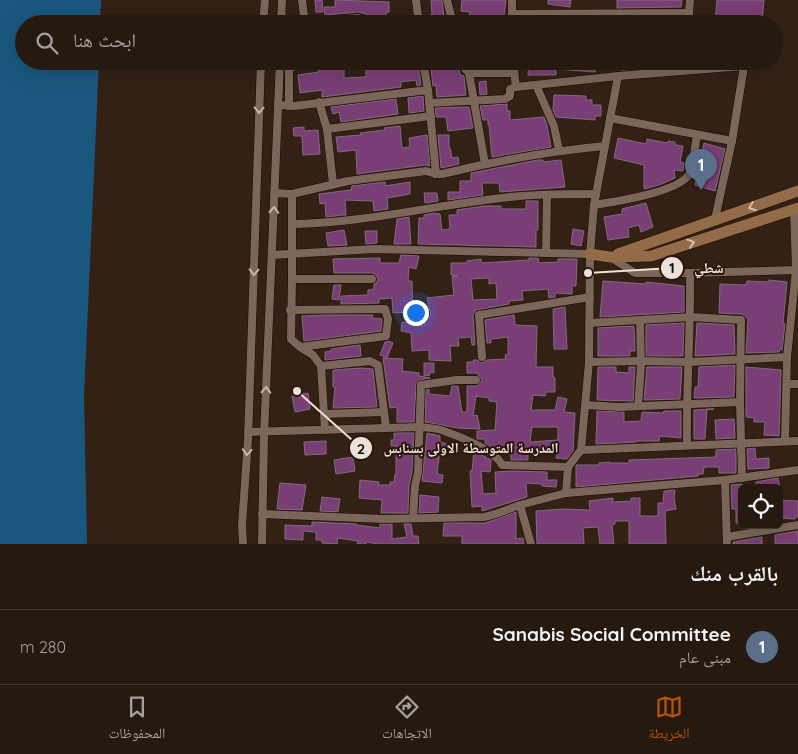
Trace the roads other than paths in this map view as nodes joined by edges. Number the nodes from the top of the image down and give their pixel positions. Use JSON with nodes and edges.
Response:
{"nodes":[{"id":1,"x":265,"y":0,"type":"edge"},
{"id":2,"x":282,"y":0,"type":"edge"},
{"id":3,"x":302,"y":0,"type":"edge"},
{"id":4,"x":416,"y":0,"type":"edge"},
{"id":5,"x":447,"y":0,"type":"edge"},
{"id":6,"x":512,"y":0,"type":"edge"},
{"id":7,"x":690,"y":0,"type":"edge"},
{"id":8,"x":645,"y":13,"type":"joint"},
{"id":9,"x":689,"y":13,"type":"joint"},
{"id":10,"x":512,"y":14,"type":"joint"},
{"id":11,"x":264,"y":15,"type":"edge"},
{"id":12,"x":281,"y":15,"type":"edge"},
{"id":13,"x":304,"y":15,"type":"edge"},
{"id":14,"x":418,"y":15,"type":"edge"},
{"id":15,"x":450,"y":15,"type":"edge"},
{"id":16,"x":261,"y":70,"type":"edge"},
{"id":17,"x":280,"y":70,"type":"edge"},
{"id":18,"x":288,"y":70,"type":"edge"},
{"id":19,"x":425,"y":70,"type":"edge"},
{"id":20,"x":467,"y":70,"type":"edge"},
{"id":21,"x":644,"y":70,"type":"edge"},
{"id":22,"x":696,"y":70,"type":"edge"},
{"id":23,"x":743,"y":70,"type":"edge"},
{"id":24,"x":684,"y":71,"type":"joint"},
{"id":25,"x":469,"y":73,"type":"junction"},
{"id":26,"x":513,"y":73,"type":"joint"},
{"id":27,"x":644,"y":74,"type":"junction"},
{"id":28,"x":618,"y":76,"type":"junction"},
{"id":29,"x":536,"y":85,"type":"junction"},
{"id":30,"x":516,"y":87,"type":"junction"},
{"id":31,"x":428,"y":90,"type":"junction"},
{"id":32,"x":473,"y":100,"type":"junction"},
{"id":33,"x":319,"y":102,"type":"junction"},
{"id":34,"x":429,"y":103,"type":"junction"},
{"id":35,"x":278,"y":105,"type":"junction"},
{"id":36,"x":289,"y":106,"type":"junction"},
{"id":37,"x":431,"y":116,"type":"junction"},
{"id":38,"x":610,"y":118,"type":"junction"},
{"id":39,"x":327,"y":128,"type":"junction"},
{"id":40,"x":697,"y":135,"type":"junction"},
{"id":41,"x":732,"y":141,"type":"junction"},
{"id":42,"x":605,"y":146,"type":"junction"},
{"id":43,"x":559,"y":150,"type":"junction"},
{"id":44,"x":485,"y":164,"type":"junction"},
{"id":45,"x":436,"y":174,"type":"junction"},
{"id":46,"x":333,"y":184,"type":"junction"},
{"id":47,"x":798,"y":191,"type":"edge"},
{"id":48,"x":274,"y":193,"type":"junction"},
{"id":49,"x":292,"y":194,"type":"junction"},
{"id":50,"x":596,"y":194,"type":"junction"},
{"id":51,"x":547,"y":195,"type":"junction"},
{"id":52,"x":594,"y":205,"type":"junction"},
{"id":53,"x":796,"y":208,"type":"edge"},
{"id":54,"x":715,"y":220,"type":"junction"},
{"id":55,"x":293,"y":224,"type":"junction"},
{"id":56,"x":546,"y":253,"type":"junction"},
{"id":57,"x":590,"y":254,"type":"junction"},
{"id":58,"x":272,"y":255,"type":"junction"},
{"id":59,"x":292,"y":255,"type":"junction"},
{"id":60,"x":610,"y":257,"type":"junction"},
{"id":61,"x":797,"y":270,"type":"edge"},
{"id":62,"x":690,"y":273,"type":"junction"},
{"id":63,"x":372,"y":279,"type":"dead end"},
{"id":64,"x":292,"y":280,"type":"junction"},
{"id":65,"x":590,"y":298,"type":"junction"},
{"id":66,"x":290,"y":310,"type":"junction"},
{"id":67,"x":691,"y":318,"type":"junction"},
{"id":68,"x":640,"y":320,"type":"junction"},
{"id":69,"x":589,"y":323,"type":"junction"},
{"id":70,"x":300,"y":347,"type":"junction"},
{"id":71,"x":482,"y":357,"type":"dead end"},
{"id":72,"x":787,"y":358,"type":"junction"},
{"id":73,"x":740,"y":359,"type":"junction"},
{"id":74,"x":640,"y":361,"type":"junction"},
{"id":75,"x":588,"y":362,"type":"junction"},
{"id":76,"x":690,"y":362,"type":"junction"},
{"id":77,"x":321,"y":366,"type":"junction"},
{"id":78,"x":476,"y":380,"type":"dead end"},
{"id":79,"x":786,"y":384,"type":"junction"},
{"id":80,"x":798,"y":384,"type":"edge"},
{"id":81,"x":740,"y":402,"type":"junction"},
{"id":82,"x":686,"y":403,"type":"junction"},
{"id":83,"x":584,"y":404,"type":"junction"},
{"id":84,"x":638,"y":406,"type":"junction"},
{"id":85,"x":384,"y":412,"type":"junction"},
{"id":86,"x":324,"y":414,"type":"junction"},
{"id":87,"x":386,"y":427,"type":"junction"},
{"id":88,"x":420,"y":427,"type":"junction"},
{"id":89,"x":325,"y":430,"type":"junction"},
{"id":90,"x":248,"y":432,"type":"junction"},
{"id":91,"x":264,"y":432,"type":"junction"},
{"id":92,"x":785,"y":441,"type":"junction"},
{"id":93,"x":798,"y":441,"type":"edge"},
{"id":94,"x":740,"y":444,"type":"junction"},
{"id":95,"x":687,"y":445,"type":"junction"},
{"id":96,"x":581,"y":450,"type":"junction"},
{"id":97,"x":568,"y":467,"type":"junction"},
{"id":98,"x":798,"y":470,"type":"edge"},
{"id":99,"x":742,"y":478,"type":"junction"},
{"id":100,"x":724,"y":480,"type":"junction"},
{"id":101,"x":566,"y":493,"type":"junction"},
{"id":102,"x":520,"y":505,"type":"junction"},
{"id":103,"x":262,"y":514,"type":"junction"},
{"id":104,"x":413,"y":518,"type":"junction"},
{"id":105,"x":798,"y":525,"type":"edge"},
{"id":106,"x":727,"y":541,"type":"edge"},
{"id":107,"x":244,"y":544,"type":"edge"},
{"id":108,"x":262,"y":544,"type":"edge"},
{"id":109,"x":531,"y":544,"type":"edge"}],
"edges":[{"from":1,"to":11,"type":"street"},
{"from":2,"to":12,"type":"street"},
{"from":3,"to":13,"type":"street"},
{"from":4,"to":14,"type":"street"},
{"from":5,"to":15,"type":"street"},
{"from":6,"to":10,"type":"street"},
{"from":7,"to":9,"type":"street"},
{"from":8,"to":9,"type":"street"},
{"from":8,"to":10,"type":"street"},
{"from":16,"to":90,"type":"street","one_way":true},
{"from":17,"to":35,"type":"street"},
{"from":18,"to":36,"type":"street"},
{"from":19,"to":31,"type":"street"},
{"from":20,"to":25,"type":"street"},
{"from":21,"to":27,"type":"street"},
{"from":22,"to":24,"type":"street"},
{"from":23,"to":41,"type":"street"},
{"from":24,"to":27,"type":"street"},
{"from":25,"to":26,"type":"street"},
{"from":25,"to":32,"type":"street"},
{"from":26,"to":30,"type":"street"},
{"from":27,"to":28,"type":"street"},
{"from":28,"to":29,"type":"street"},
{"from":28,"to":38,"type":"street"},
{"from":29,"to":30,"type":"street"},
{"from":29,"to":43,"type":"street"},
{"from":30,"to":32,"type":"street"},
{"from":31,"to":33,"type":"street"},
{"from":31,"to":34,"type":"street"},
{"from":32,"to":34,"type":"street"},
{"from":32,"to":44,"type":"street"},
{"from":33,"to":36,"type":"street"},
{"from":33,"to":39,"type":"street"},
{"from":34,"to":37,"type":"street"},
{"from":35,"to":36,"type":"street"},
{"from":35,"to":48,"type":"street"},
{"from":37,"to":39,"type":"street"},
{"from":37,"to":45,"type":"street"},
{"from":38,"to":40,"type":"street"},
{"from":38,"to":42,"type":"street"},
{"from":39,"to":46,"type":"street"},
{"from":40,"to":41,"type":"street"},
{"from":40,"to":52,"type":"street"},
{"from":41,"to":54,"type":"street"},
{"from":42,"to":43,"type":"street"},
{"from":42,"to":50,"type":"street"},
{"from":43,"to":44,"type":"street"},
{"from":44,"to":45,"type":"street"},
{"from":45,"to":46,"type":"street"},
{"from":46,"to":49,"type":"street"},
{"from":47,"to":54,"type":"street","one_way":true},
{"from":48,"to":49,"type":"street"},
{"from":58,"to":48,"type":"street","one_way":true},
{"from":49,"to":55,"type":"street"},
{"from":50,"to":51,"type":"street"},
{"from":50,"to":52,"type":"street"},
{"from":51,"to":55,"type":"street"},
{"from":51,"to":56,"type":"street"},
{"from":52,"to":57,"type":"street"},
{"from":60,"to":53,"type":"street","one_way":true},
{"from":53,"to":61,"type":"street"},
{"from":54,"to":60,"type":"street"},
{"from":55,"to":59,"type":"street"},
{"from":56,"to":57,"type":"street"},
{"from":56,"to":59,"type":"street"},
{"from":57,"to":60,"type":"street"},
{"from":57,"to":65,"type":"street"},
{"from":58,"to":59,"type":"street"},
{"from":91,"to":58,"type":"street","one_way":true},
{"from":59,"to":64,"type":"street"},
{"from":60,"to":62,"type":"street"},
{"from":61,"to":62,"type":"street"},
{"from":61,"to":72,"type":"street"},
{"from":62,"to":67,"type":"street"},
{"from":63,"to":64,"type":"street"},
{"from":64,"to":66,"type":"street"},
{"from":65,"to":69,"type":"street"},
{"from":65,"to":71,"type":"street"},
{"from":66,"to":70,"type":"street"},
{"from":66,"to":70,"type":"street"},
{"from":67,"to":68,"type":"street"},
{"from":67,"to":73,"type":"street"},
{"from":67,"to":76,"type":"street"},
{"from":68,"to":69,"type":"street"},
{"from":68,"to":74,"type":"street"},
{"from":69,"to":75,"type":"street"},
{"from":70,"to":77,"type":"street"},
{"from":72,"to":73,"type":"street"},
{"from":72,"to":79,"type":"street"},
{"from":73,"to":76,"type":"street"},
{"from":73,"to":81,"type":"street"},
{"from":74,"to":75,"type":"street"},
{"from":74,"to":76,"type":"street"},
{"from":74,"to":84,"type":"street"},
{"from":75,"to":83,"type":"street"},
{"from":76,"to":82,"type":"street"},
{"from":77,"to":85,"type":"street"},
{"from":77,"to":86,"type":"street"},
{"from":78,"to":88,"type":"street"},
{"from":79,"to":80,"type":"street"},
{"from":79,"to":92,"type":"street"},
{"from":81,"to":82,"type":"street"},
{"from":81,"to":94,"type":"street"},
{"from":82,"to":84,"type":"street"},
{"from":82,"to":95,"type":"street"},
{"from":83,"to":84,"type":"street"},
{"from":83,"to":96,"type":"street"},
{"from":85,"to":86,"type":"street"},
{"from":85,"to":87,"type":"street"},
{"from":86,"to":89,"type":"street"},
{"from":87,"to":88,"type":"street"},
{"from":87,"to":89,"type":"street"},
{"from":88,"to":97,"type":"street"},
{"from":88,"to":104,"type":"street"},
{"from":89,"to":91,"type":"street"},
{"from":90,"to":91,"type":"street"},
{"from":90,"to":107,"type":"street","one_way":true},
{"from":91,"to":103,"type":"street"},
{"from":92,"to":93,"type":"street"},
{"from":92,"to":94,"type":"street"},
{"from":94,"to":95,"type":"street"},
{"from":94,"to":99,"type":"street"},
{"from":95,"to":96,"type":"street"},
{"from":96,"to":97,"type":"street"},
{"from":97,"to":101,"type":"street"},
{"from":98,"to":99,"type":"street"},
{"from":99,"to":100,"type":"street"},
{"from":100,"to":101,"type":"street"},
{"from":100,"to":106,"type":"street"},
{"from":101,"to":102,"type":"street"},
{"from":102,"to":104,"type":"street"},
{"from":102,"to":109,"type":"street"},
{"from":103,"to":104,"type":"street"},
{"from":103,"to":108,"type":"street"},
{"from":105,"to":106,"type":"street"}]}
